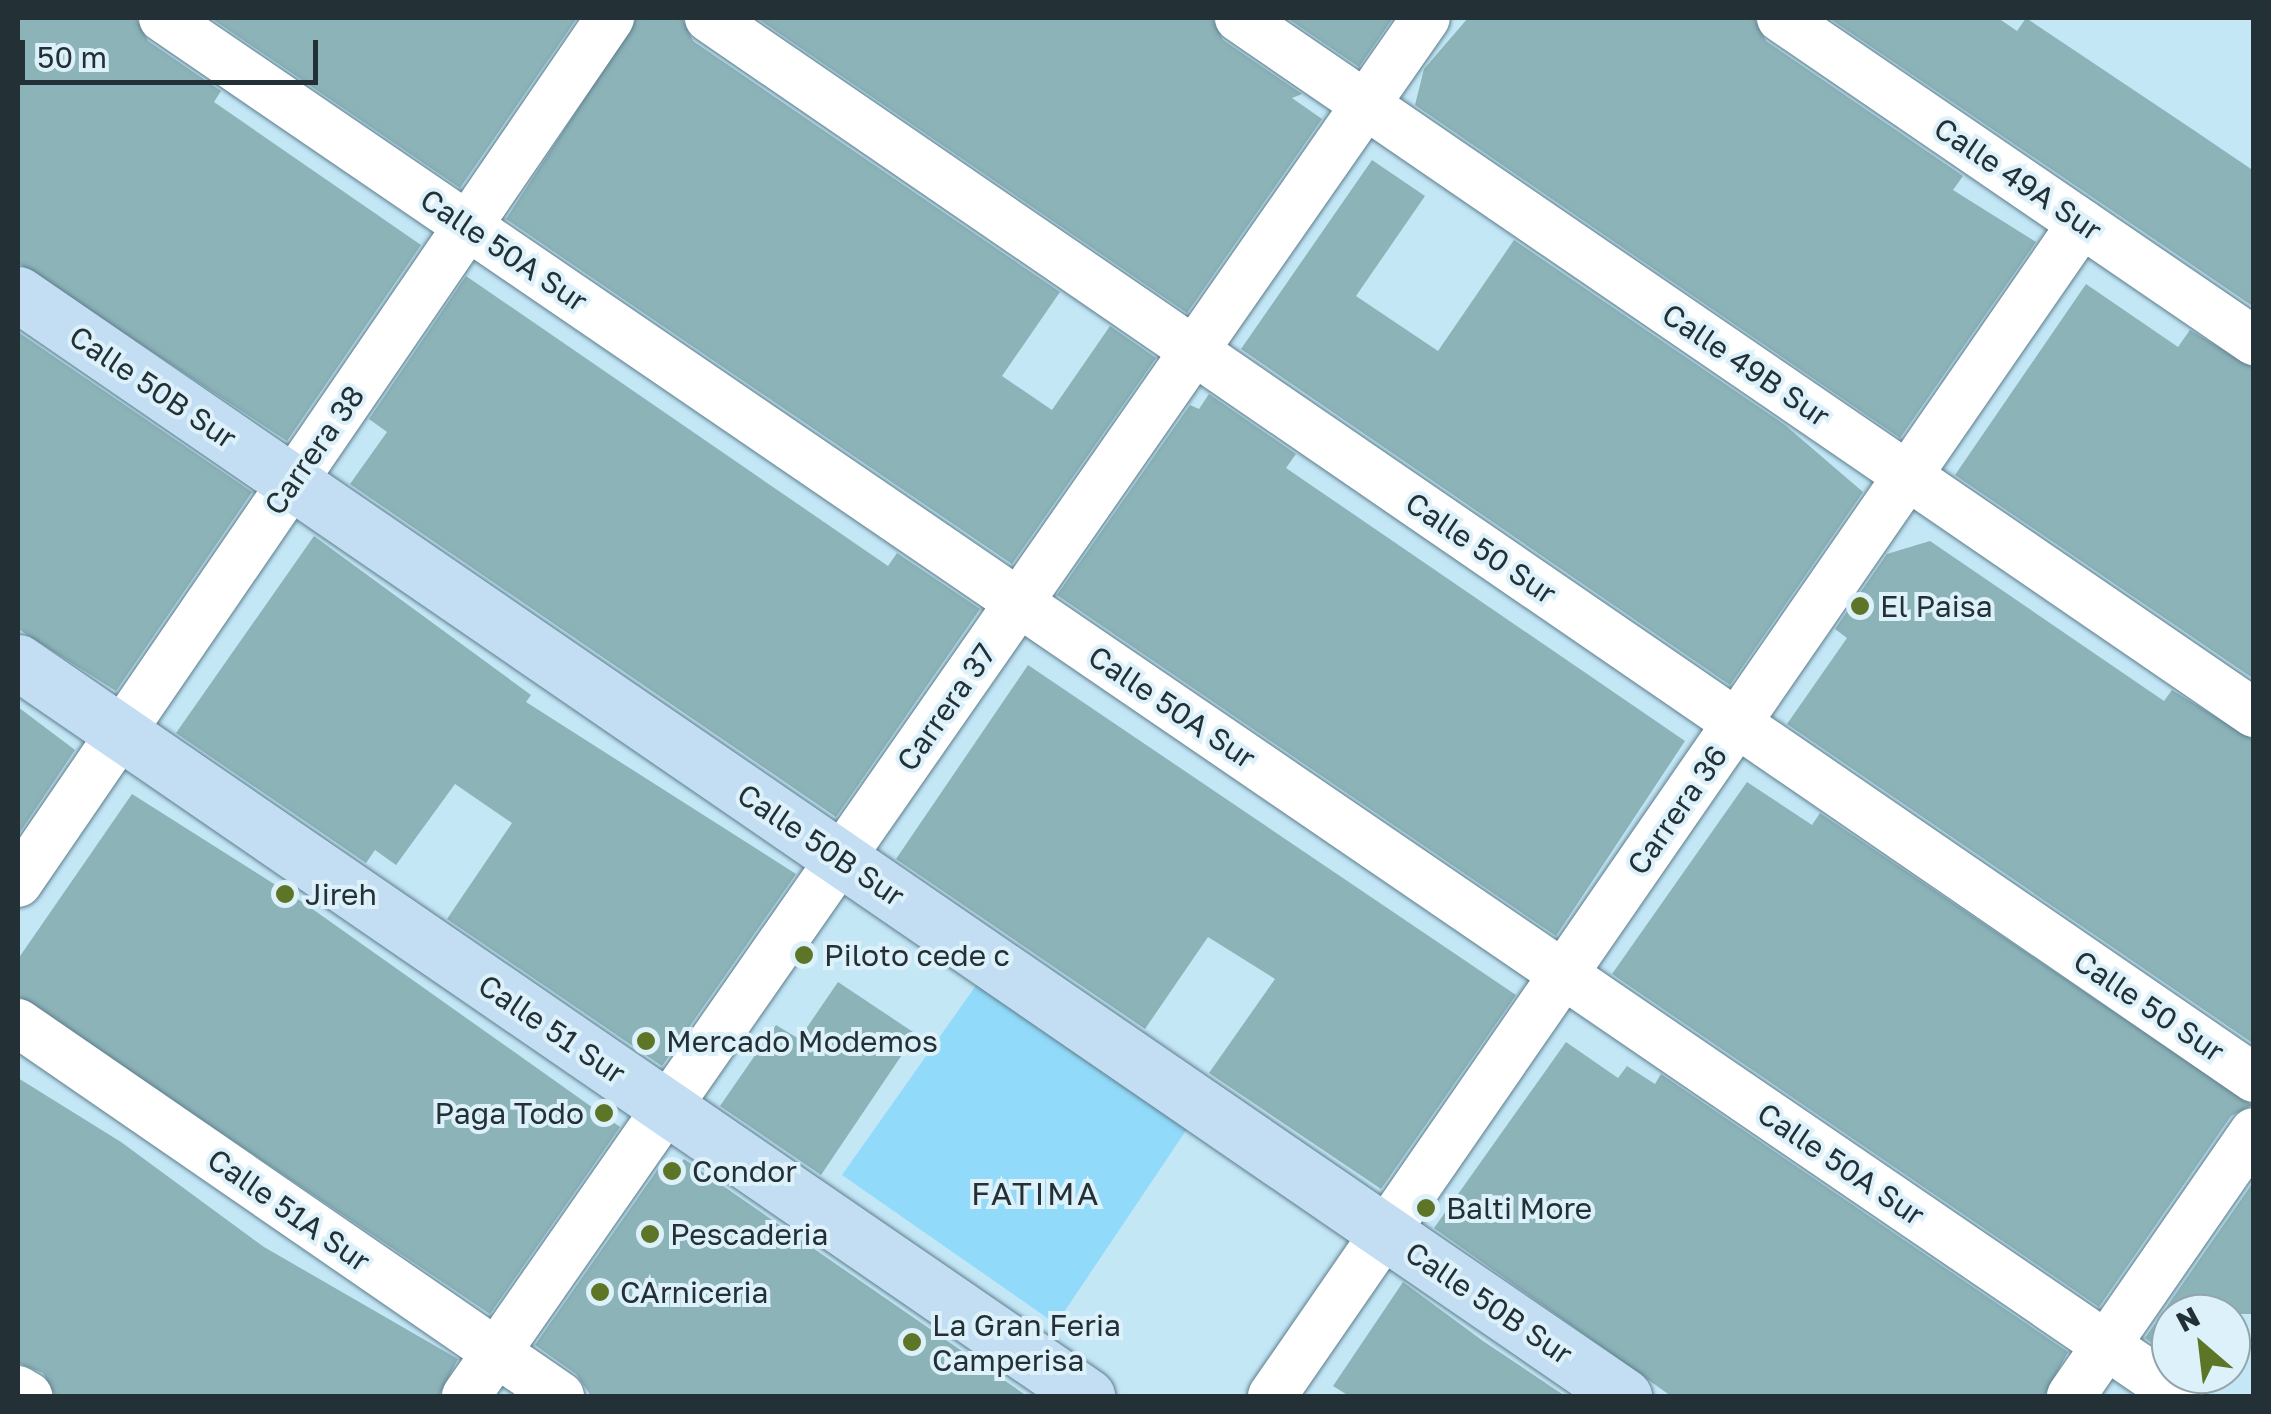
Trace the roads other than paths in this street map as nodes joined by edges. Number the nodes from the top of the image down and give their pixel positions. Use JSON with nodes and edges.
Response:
{"nodes":[{"id":1,"x":164,"y":18,"type":"edge"},
{"id":2,"x":610,"y":18,"type":"edge"},
{"id":3,"x":708,"y":18,"type":"edge"},
{"id":4,"x":1239,"y":18,"type":"edge"},
{"id":5,"x":1426,"y":18,"type":"edge"},
{"id":6,"x":1782,"y":18,"type":"edge"},
{"id":7,"x":1366,"y":104,"type":"junction"},
{"id":8,"x":2082,"y":223,"type":"junction"},
{"id":9,"x":468,"y":226,"type":"junction"},
{"id":10,"x":18,"y":294,"type":"edge"},
{"id":11,"x":2254,"y":340,"type":"edge"},
{"id":12,"x":1194,"y":350,"type":"junction"},
{"id":13,"x":1908,"y":476,"type":"junction"},
{"id":14,"x":292,"y":482,"type":"junction"},
{"id":15,"x":1019,"y":602,"type":"junction"},
{"id":16,"x":18,"y":662,"type":"edge"},
{"id":17,"x":2254,"y":712,"type":"edge"},
{"id":18,"x":1737,"y":723,"type":"junction"},
{"id":19,"x":120,"y":733,"type":"junction"},
{"id":20,"x":840,"y":859,"type":"junction"},
{"id":21,"x":18,"y":883,"type":"edge"},
{"id":22,"x":1564,"y":974,"type":"junction"},
{"id":23,"x":18,"y":1023,"type":"edge"},
{"id":24,"x":2254,"y":1078,"type":"edge"},
{"id":25,"x":667,"y":1108,"type":"junction"},
{"id":26,"x":2254,"y":1132,"type":"edge"},
{"id":27,"x":1386,"y":1233,"type":"junction"},
{"id":28,"x":2106,"y":1345,"type":"junction"},
{"id":29,"x":496,"y":1353,"type":"junction"},
{"id":30,"x":18,"y":1390,"type":"edge"},
{"id":31,"x":28,"y":1396,"type":"edge"},
{"id":32,"x":466,"y":1396,"type":"edge"},
{"id":33,"x":560,"y":1396,"type":"edge"},
{"id":34,"x":1087,"y":1396,"type":"edge"},
{"id":35,"x":1272,"y":1396,"type":"edge"},
{"id":36,"x":1624,"y":1396,"type":"edge"},
{"id":37,"x":2070,"y":1396,"type":"edge"},
{"id":38,"x":2181,"y":1396,"type":"edge"}],
"edges":[{"from":1,"to":9,"type":"street","name":"Calle 50A Sur"},
{"from":2,"to":9,"type":"street","name":"Carrera 38"},
{"from":3,"to":12,"type":"street","name":"Calle 50 Sur"},
{"from":4,"to":7,"type":"street","name":"Calle 49B Sur"},
{"from":5,"to":7,"type":"street","name":"Carrera 37"},
{"from":6,"to":8,"type":"street","name":"Calle 49A Sur"},
{"from":7,"to":12,"type":"street","name":"Carrera 37"},
{"from":7,"to":13,"type":"street","name":"Calle 49B Sur"},
{"from":8,"to":11,"type":"street","name":"Calle 49A Sur"},
{"from":8,"to":13,"type":"street","name":"Carrera 36"},
{"from":9,"to":14,"type":"street","name":"Carrera 38"},
{"from":9,"to":15,"type":"street","name":"Calle 50A Sur"},
{"from":10,"to":14,"type":"main road","name":"Calle 50B Sur"},
{"from":12,"to":15,"type":"street","name":"Carrera 37"},
{"from":12,"to":18,"type":"street","name":"Calle 50 Sur"},
{"from":13,"to":17,"type":"street","name":"Calle 49B Sur"},
{"from":13,"to":18,"type":"street","name":"Carrera 36"},
{"from":14,"to":19,"type":"street","name":"Carrera 38"},
{"from":14,"to":20,"type":"main road","name":"Calle 50B Sur"},
{"from":15,"to":20,"type":"street","name":"Carrera 37"},
{"from":15,"to":22,"type":"street","name":"Calle 50A Sur"},
{"from":16,"to":19,"type":"main road","name":"Calle 51 Sur"},
{"from":18,"to":22,"type":"street","name":"Carrera 36"},
{"from":18,"to":24,"type":"street","name":"Calle 50 Sur"},
{"from":19,"to":21,"type":"street","name":"Carrera 38"},
{"from":19,"to":25,"type":"main road","name":"Calle 51 Sur"},
{"from":20,"to":25,"type":"street","name":"Carrera 37"},
{"from":20,"to":27,"type":"main road","name":"Calle 50B Sur"},
{"from":22,"to":27,"type":"street","name":"Carrera 36"},
{"from":22,"to":28,"type":"street","name":"Calle 50A Sur"},
{"from":23,"to":29,"type":"street","name":"Calle 51A Sur"},
{"from":25,"to":29,"type":"street","name":"Carrera 37"},
{"from":25,"to":34,"type":"main road","name":"Calle 51 Sur"},
{"from":26,"to":28,"type":"street"},
{"from":27,"to":35,"type":"street","name":"Carrera 36"},
{"from":27,"to":36,"type":"main road","name":"Calle 50B Sur"},
{"from":28,"to":37,"type":"street"},
{"from":28,"to":38,"type":"street","name":"Calle 50A Sur"},
{"from":29,"to":32,"type":"street","name":"Carrera 37"},
{"from":29,"to":33,"type":"street","name":"Calle 51A Sur"},
{"from":30,"to":31,"type":"street"}]}
